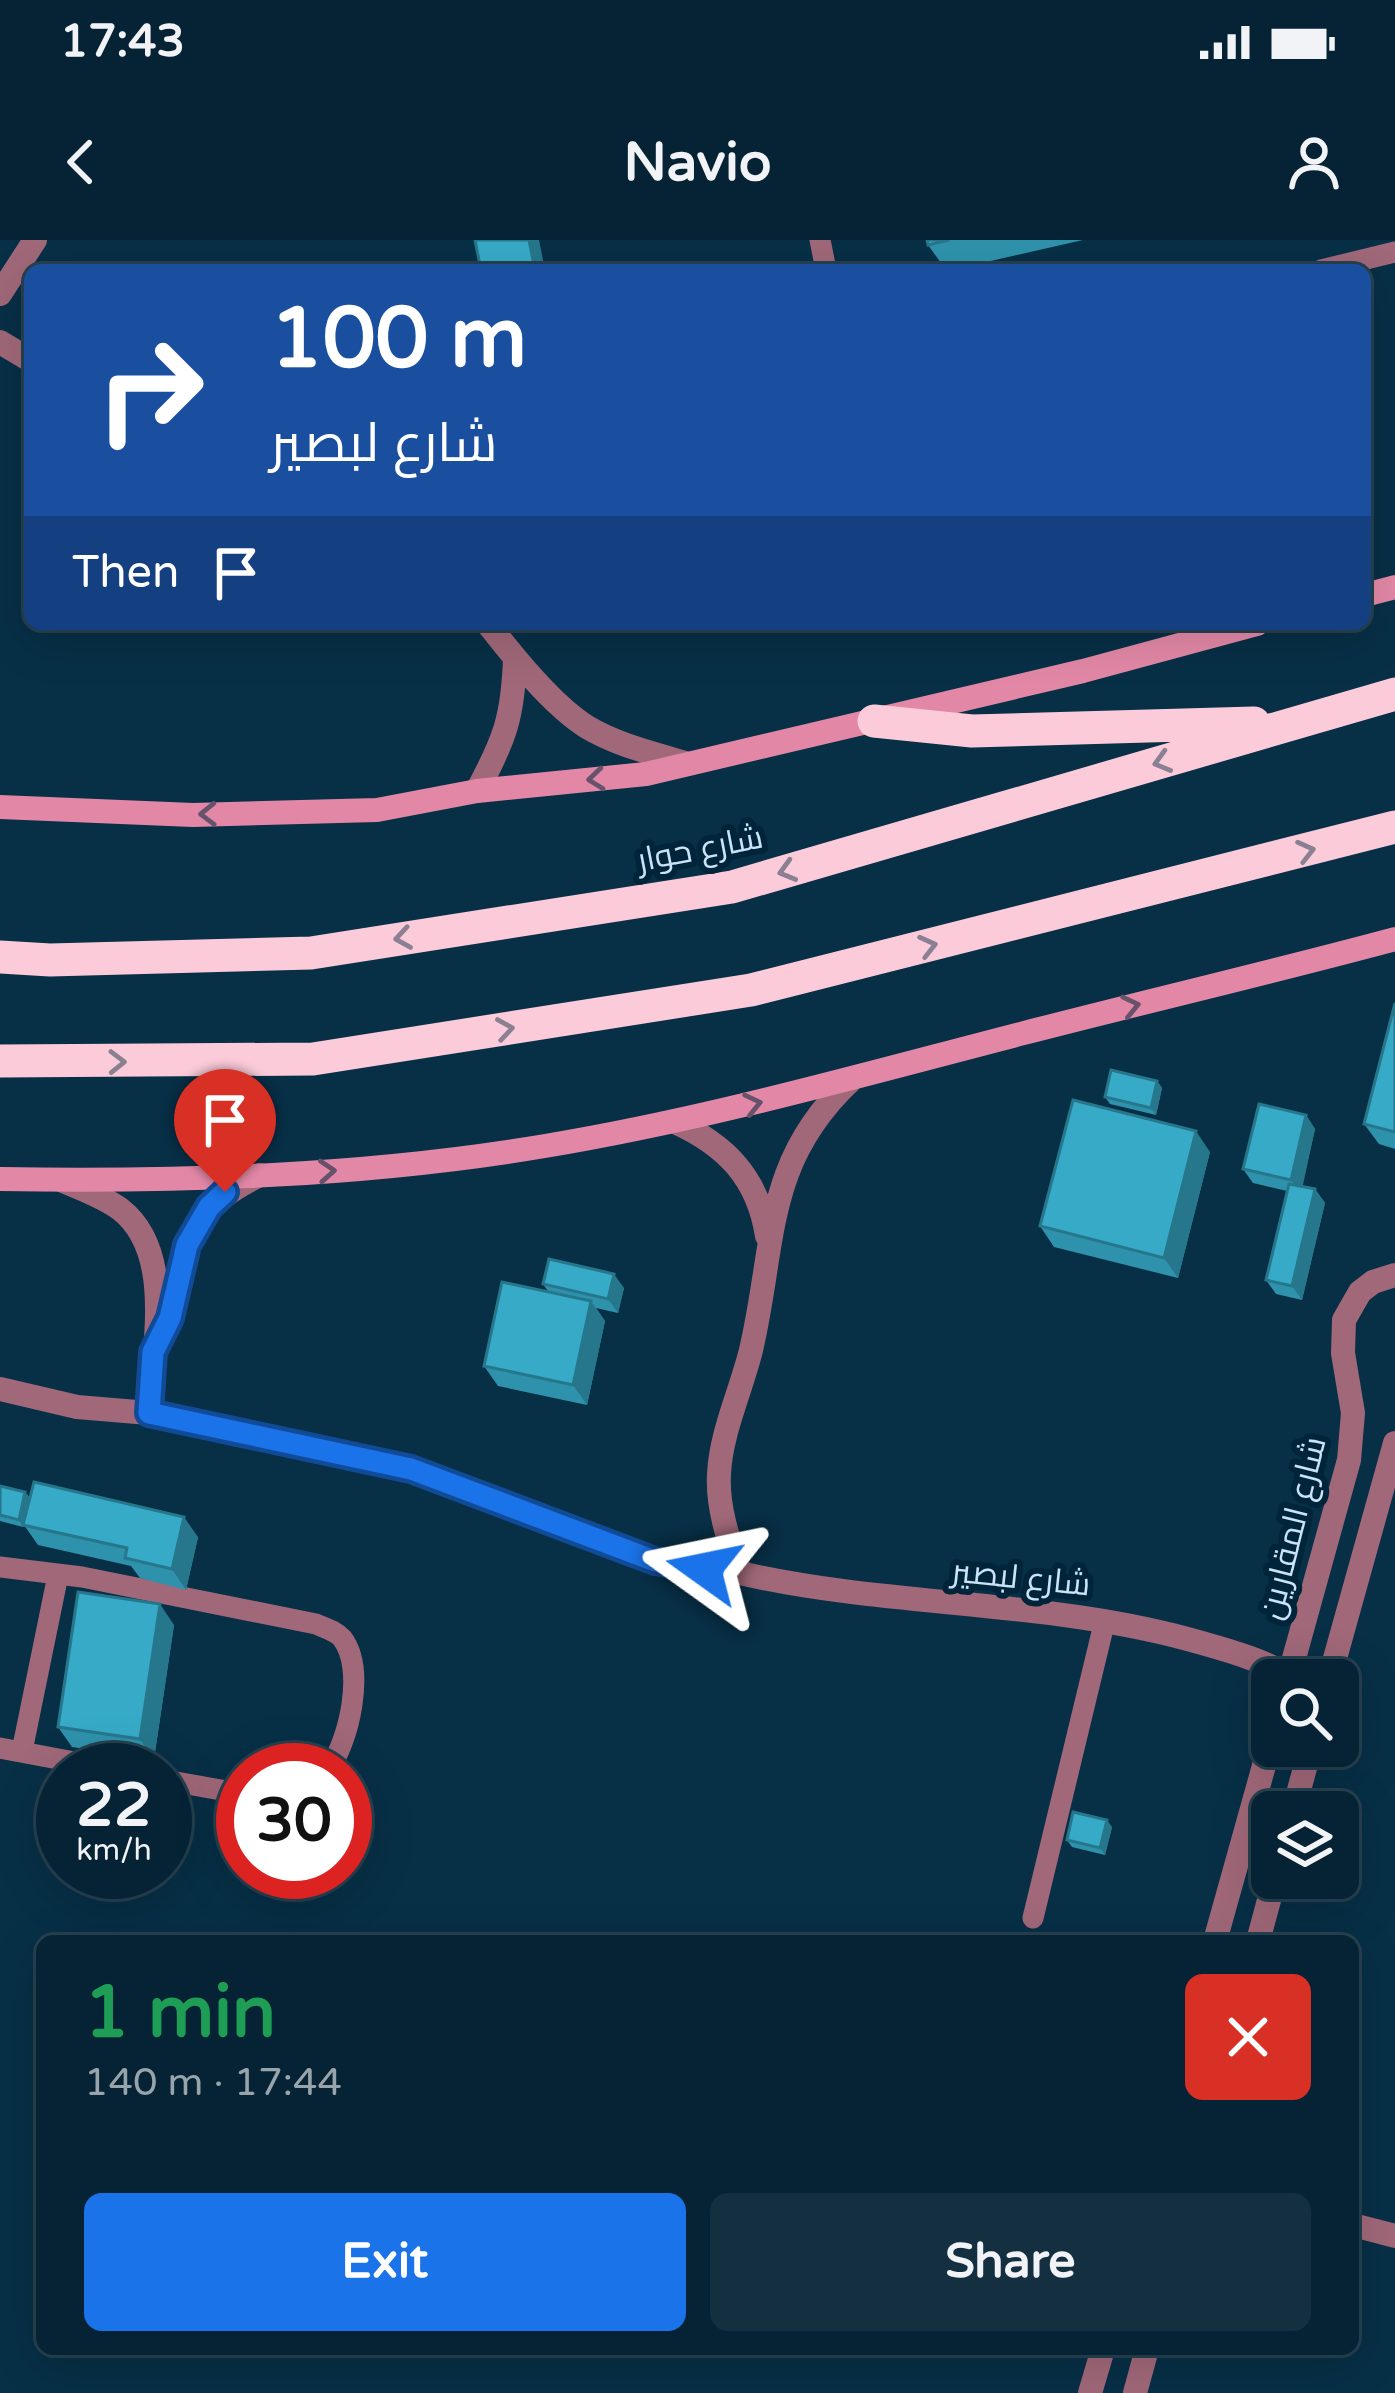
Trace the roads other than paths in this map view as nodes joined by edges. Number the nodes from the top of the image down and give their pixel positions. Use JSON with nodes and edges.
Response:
{"nodes":[{"id":1,"x":35,"y":240,"type":"edge"},
{"id":2,"x":1395,"y":252,"type":"edge"},
{"id":3,"x":1346,"y":264,"type":"edge"},
{"id":4,"x":0,"y":294,"type":"edge"},
{"id":5,"x":493,"y":630,"type":"edge"},
{"id":6,"x":1235,"y":630,"type":"edge"},
{"id":7,"x":515,"y":658,"type":"junction"},
{"id":8,"x":1395,"y":694,"type":"edge"},
{"id":9,"x":874,"y":721,"type":"junction"},
{"id":10,"x":1304,"y":721,"type":"junction"},
{"id":11,"x":685,"y":763,"type":"junction"},
{"id":12,"x":477,"y":791,"type":"junction"},
{"id":13,"x":0,"y":807,"type":"edge"},
{"id":14,"x":1395,"y":827,"type":"edge"},
{"id":15,"x":1395,"y":939,"type":"edge"},
{"id":16,"x":0,"y":957,"type":"edge"},
{"id":17,"x":0,"y":1061,"type":"edge"},
{"id":18,"x":850,"y":1081,"type":"junction"},
{"id":19,"x":674,"y":1122,"type":"junction"},
{"id":20,"x":260,"y":1175,"type":"junction"},
{"id":21,"x":0,"y":1179,"type":"edge"},
{"id":22,"x":61,"y":1180,"type":"junction"},
{"id":23,"x":768,"y":1244,"type":"junction"},
{"id":24,"x":1395,"y":1275,"type":"edge"},
{"id":25,"x":153,"y":1352,"type":"junction"},
{"id":26,"x":0,"y":1388,"type":"edge"},
{"id":27,"x":149,"y":1413,"type":"junction"},
{"id":28,"x":1395,"y":1444,"type":"edge"},
{"id":29,"x":0,"y":1567,"type":"edge"},
{"id":30,"x":740,"y":1573,"type":"junction"},
{"id":31,"x":58,"y":1575,"type":"junction"},
{"id":32,"x":1105,"y":1620,"type":"junction"},
{"id":33,"x":1296,"y":1659,"type":"edge"},
{"id":34,"x":1335,"y":1659,"type":"edge"},
{"id":35,"x":1251,"y":1661,"type":"edge"},
{"id":36,"x":344,"y":1743,"type":"edge"},
{"id":37,"x":11,"y":1749,"type":"edge"},
{"id":38,"x":1264,"y":1767,"type":"edge"},
{"id":39,"x":1269,"y":1899,"type":"edge"},
{"id":40,"x":1033,"y":1918,"type":"dead end"},
{"id":41,"x":1217,"y":1935,"type":"edge"},
{"id":42,"x":1260,"y":1935,"type":"edge"},
{"id":43,"x":1359,"y":2226,"type":"edge"},
{"id":44,"x":1395,"y":2236,"type":"edge"},
{"id":45,"x":1101,"y":2355,"type":"edge"},
{"id":46,"x":1146,"y":2355,"type":"edge"},
{"id":47,"x":1090,"y":2393,"type":"edge"},
{"id":48,"x":1136,"y":2393,"type":"edge"}],
"edges":[{"from":1,"to":4,"type":"street"},
{"from":2,"to":3,"type":"lane"},
{"from":5,"to":7,"type":"street"},
{"from":6,"to":9,"type":"main road"},
{"from":7,"to":11,"type":"street"},
{"from":7,"to":12,"type":"street"},
{"from":8,"to":10,"type":"highway","name":"شارع حوار"},
{"from":9,"to":10,"type":"highway"},
{"from":9,"to":11,"type":"main road"},
{"from":10,"to":16,"type":"highway","name":"شارع حوار","one_way":true},
{"from":11,"to":12,"type":"main road","one_way":true},
{"from":12,"to":13,"type":"main road","one_way":true},
{"from":17,"to":14,"type":"highway","one_way":true},
{"from":18,"to":15,"type":"main road","one_way":true},
{"from":19,"to":18,"type":"main road","one_way":true},
{"from":18,"to":23,"type":"street"},
{"from":20,"to":19,"type":"main road","one_way":true},
{"from":19,"to":23,"type":"street"},
{"from":20,"to":22,"type":"main road"},
{"from":20,"to":25,"type":"street"},
{"from":21,"to":22,"type":"main road"},
{"from":22,"to":25,"type":"street"},
{"from":23,"to":30,"type":"street"},
{"from":24,"to":33,"type":"street","name":"شارع المقارين"},
{"from":25,"to":27,"type":"street"},
{"from":26,"to":27,"type":"street","name":"شارع لبصير"},
{"from":27,"to":30,"type":"street","name":"شارع لبصير"},
{"from":28,"to":34,"type":"street"},
{"from":29,"to":31,"type":"lane"},
{"from":30,"to":32,"type":"street","name":"شارع لبصير"},
{"from":31,"to":36,"type":"lane"},
{"from":31,"to":37,"type":"lane"},
{"from":32,"to":35,"type":"street","name":"شارع لبصير"},
{"from":32,"to":40,"type":"lane"},
{"from":38,"to":41,"type":"street"},
{"from":39,"to":42,"type":"street"},
{"from":43,"to":44,"type":"street"},
{"from":45,"to":47,"type":"street"},
{"from":46,"to":48,"type":"street"}]}
